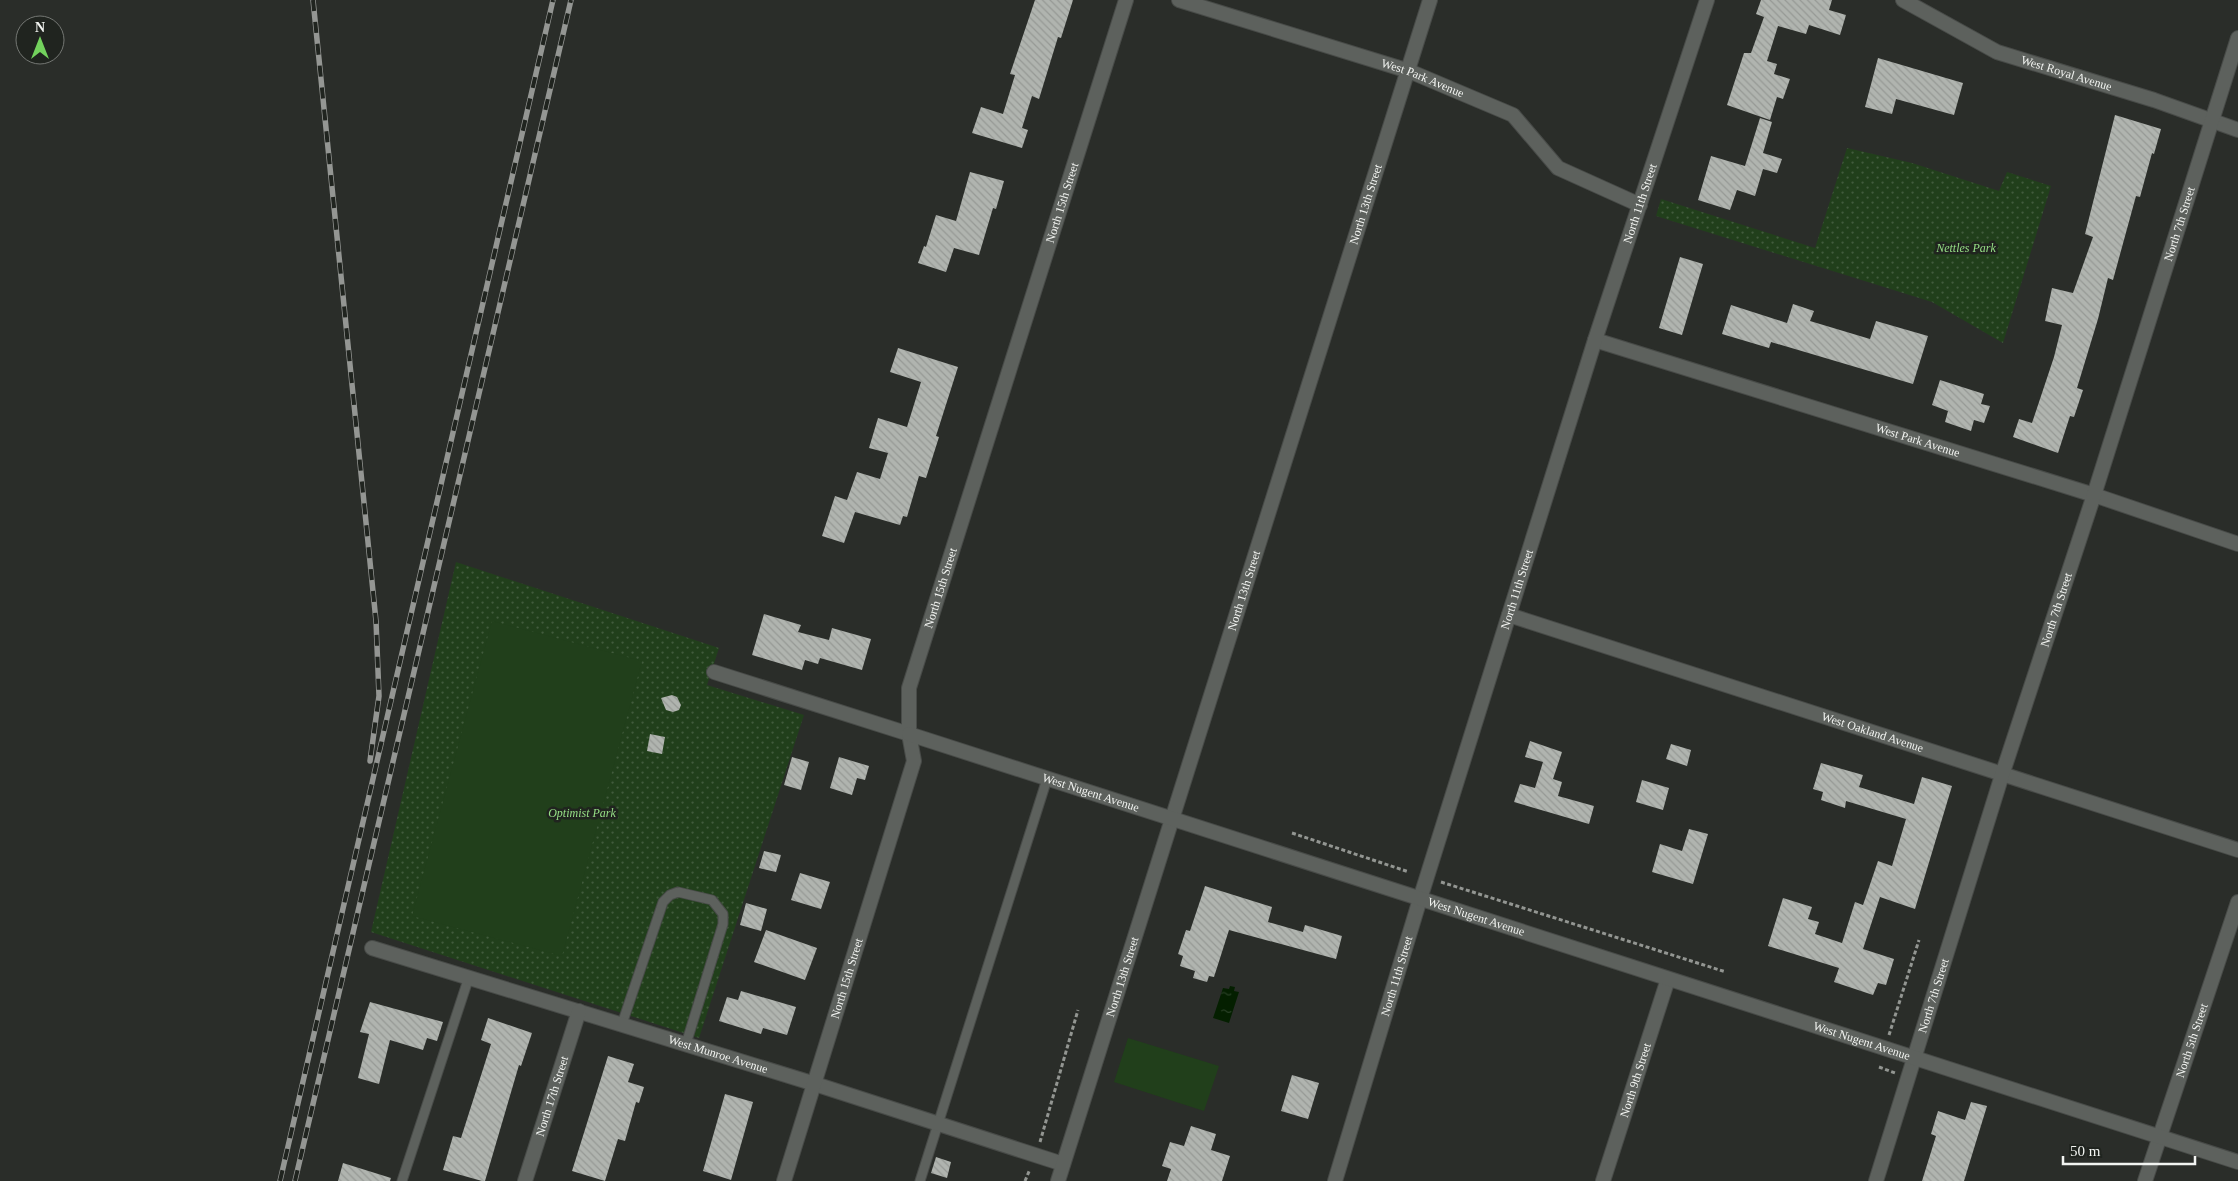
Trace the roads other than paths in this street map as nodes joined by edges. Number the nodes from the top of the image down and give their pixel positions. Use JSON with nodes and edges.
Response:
{"nodes":[{"id":1,"x":1126,"y":0,"type":"edge"},
{"id":2,"x":1179,"y":0,"type":"edge"},
{"id":3,"x":1430,"y":0,"type":"edge"},
{"id":4,"x":1707,"y":0,"type":"edge"},
{"id":5,"x":1903,"y":0,"type":"edge"},
{"id":6,"x":2238,"y":38,"type":"edge"},
{"id":7,"x":1409,"y":71,"type":"junction"},
{"id":8,"x":2210,"y":122,"type":"junction"},
{"id":9,"x":2238,"y":130,"type":"edge"},
{"id":10,"x":1640,"y":205,"type":"junction"},
{"id":11,"x":1595,"y":340,"type":"junction"},
{"id":12,"x":2094,"y":495,"type":"junction"},
{"id":13,"x":2238,"y":544,"type":"edge"},
{"id":14,"x":1509,"y":615,"type":"junction"},
{"id":15,"x":714,"y":672,"type":"dead end"},
{"id":16,"x":909,"y":734,"type":"junction"},
{"id":17,"x":2002,"y":774,"type":"junction"},
{"id":18,"x":1047,"y":779,"type":"junction"},
{"id":19,"x":1172,"y":819,"type":"junction"},
{"id":20,"x":2238,"y":850,"type":"edge"},
{"id":21,"x":1420,"y":899,"type":"junction"},
{"id":22,"x":2238,"y":902,"type":"edge"},
{"id":23,"x":372,"y":948,"type":"dead end"},
{"id":24,"x":469,"y":977,"type":"junction"},
{"id":25,"x":1668,"y":979,"type":"junction"},
{"id":26,"x":578,"y":1011,"type":"junction"},
{"id":27,"x":622,"y":1024,"type":"junction"},
{"id":28,"x":686,"y":1044,"type":"junction"},
{"id":29,"x":1914,"y":1058,"type":"junction"},
{"id":30,"x":815,"y":1084,"type":"junction"},
{"id":31,"x":938,"y":1123,"type":"junction"},
{"id":32,"x":2159,"y":1136,"type":"junction"},
{"id":33,"x":2238,"y":1162,"type":"edge"},
{"id":34,"x":1063,"y":1164,"type":"junction"},
{"id":35,"x":402,"y":1181,"type":"edge"},
{"id":36,"x":525,"y":1181,"type":"edge"},
{"id":37,"x":784,"y":1181,"type":"edge"},
{"id":38,"x":920,"y":1181,"type":"edge"},
{"id":39,"x":1058,"y":1181,"type":"edge"},
{"id":40,"x":1335,"y":1181,"type":"edge"},
{"id":41,"x":1603,"y":1181,"type":"edge"},
{"id":42,"x":1876,"y":1181,"type":"edge"},
{"id":43,"x":2145,"y":1181,"type":"edge"}],
"edges":[{"from":1,"to":16,"type":"street","name":"North 15th Street"},
{"from":2,"to":7,"type":"street","name":"West Park Avenue"},
{"from":3,"to":7,"type":"street","name":"North 13th Street"},
{"from":4,"to":10,"type":"street","name":"North 11th Street"},
{"from":5,"to":8,"type":"street","name":"West Royal Avenue"},
{"from":6,"to":8,"type":"street","name":"North 7th Street"},
{"from":7,"to":10,"type":"street","name":"West Park Avenue"},
{"from":7,"to":19,"type":"street","name":"North 13th Street"},
{"from":8,"to":9,"type":"street","name":"West Royal Avenue"},
{"from":8,"to":12,"type":"street","name":"North 7th Street"},
{"from":10,"to":11,"type":"street","name":"North 11th Street"},
{"from":11,"to":12,"type":"street","name":"West Park Avenue"},
{"from":11,"to":14,"type":"street","name":"North 11th Street"},
{"from":12,"to":13,"type":"street","name":"West Park Avenue"},
{"from":12,"to":17,"type":"street","name":"North 7th Street"},
{"from":14,"to":17,"type":"street","name":"West Oakland Avenue"},
{"from":14,"to":21,"type":"street","name":"North 11th Street"},
{"from":15,"to":16,"type":"street","name":"West Nugent Avenue"},
{"from":16,"to":18,"type":"street","name":"West Nugent Avenue"},
{"from":16,"to":30,"type":"street","name":"North 15th Street"},
{"from":17,"to":20,"type":"street","name":"West Oakland Avenue"},
{"from":17,"to":29,"type":"street","name":"North 7th Street"},
{"from":18,"to":19,"type":"street","name":"West Nugent Avenue"},
{"from":18,"to":31,"type":"lane"},
{"from":19,"to":21,"type":"street","name":"West Nugent Avenue"},
{"from":19,"to":34,"type":"street","name":"North 13th Street"},
{"from":21,"to":25,"type":"street","name":"West Nugent Avenue"},
{"from":21,"to":40,"type":"street","name":"North 11th Street"},
{"from":22,"to":32,"type":"street","name":"North 5th Street"},
{"from":23,"to":24,"type":"street","name":"West Munroe Avenue"},
{"from":24,"to":26,"type":"street","name":"West Munroe Avenue"},
{"from":24,"to":35,"type":"lane"},
{"from":25,"to":29,"type":"street","name":"West Nugent Avenue"},
{"from":25,"to":41,"type":"street","name":"North 9th Street"},
{"from":26,"to":27,"type":"street","name":"West Munroe Avenue"},
{"from":26,"to":36,"type":"street","name":"North 17th Street"},
{"from":27,"to":28,"type":"street","name":"West Munroe Avenue"},
{"from":27,"to":28,"type":"lane"},
{"from":28,"to":30,"type":"street","name":"West Munroe Avenue"},
{"from":29,"to":32,"type":"street","name":"West Nugent Avenue"},
{"from":29,"to":42,"type":"street","name":"North 7th Street"},
{"from":30,"to":31,"type":"street","name":"West Munroe Avenue"},
{"from":30,"to":37,"type":"street","name":"North 15th Street"},
{"from":31,"to":34,"type":"street","name":"West Munroe Avenue"},
{"from":31,"to":38,"type":"lane"},
{"from":32,"to":33,"type":"street","name":"West Nugent Avenue"},
{"from":32,"to":43,"type":"street","name":"North 5th Street"},
{"from":34,"to":39,"type":"street","name":"North 13th Street"}]}
